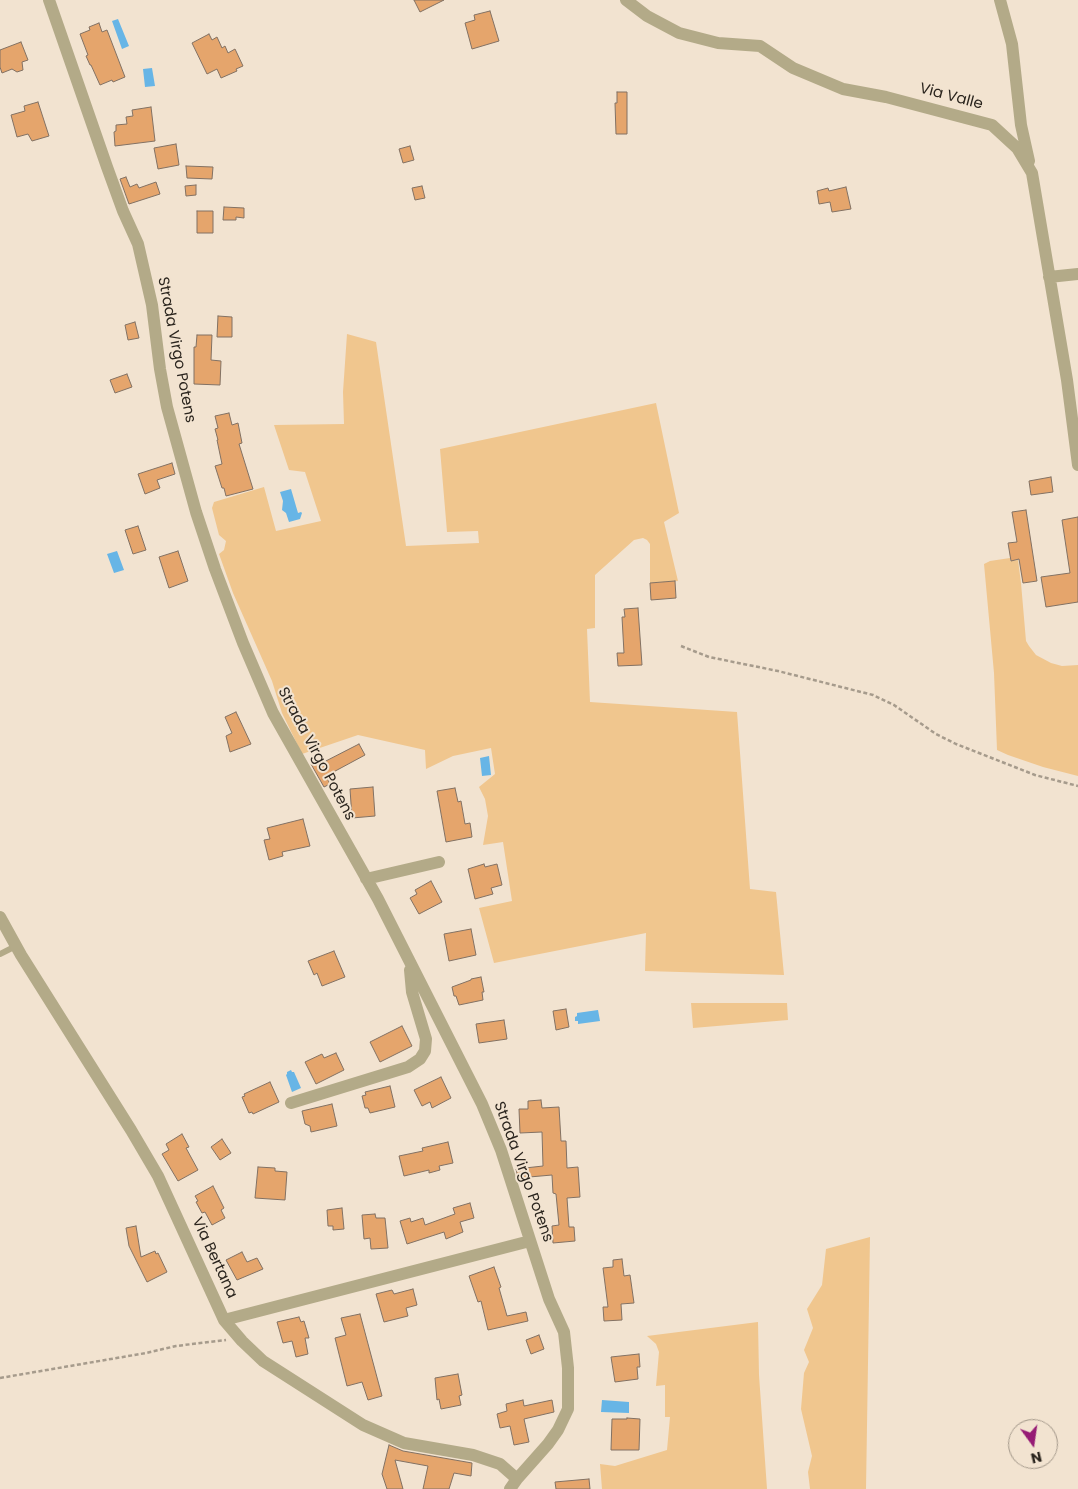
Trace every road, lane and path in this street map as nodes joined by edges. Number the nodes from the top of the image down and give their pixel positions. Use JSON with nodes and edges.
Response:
{"nodes":[{"id":1,"x":49,"y":0,"type":"edge"},
{"id":2,"x":626,"y":0,"type":"edge"},
{"id":3,"x":1000,"y":0,"type":"edge"},
{"id":4,"x":1032,"y":173,"type":"junction"},
{"id":5,"x":1078,"y":274,"type":"edge"},
{"id":6,"x":1049,"y":277,"type":"junction"},
{"id":7,"x":1078,"y":464,"type":"edge"},
{"id":8,"x":681,"y":646,"type":"dead end"},
{"id":9,"x":1078,"y":786,"type":"edge"},
{"id":10,"x":439,"y":862,"type":"dead end"},
{"id":11,"x":366,"y":880,"type":"junction"},
{"id":12,"x":0,"y":917,"type":"edge"},
{"id":13,"x":16,"y":946,"type":"junction"},
{"id":14,"x":0,"y":954,"type":"edge"},
{"id":15,"x":410,"y":963,"type":"junction"},
{"id":16,"x":291,"y":1103,"type":"dead end"},
{"id":17,"x":530,"y":1241,"type":"junction"},
{"id":18,"x":224,"y":1320,"type":"junction"},
{"id":19,"x":242,"y":1341,"type":"junction"},
{"id":20,"x":0,"y":1378,"type":"edge"},
{"id":21,"x":513,"y":1484,"type":"edge"}],
"edges":[{"from":1,"to":11,"type":"street","name":"Strada Virgo Potens"},
{"from":2,"to":4,"type":"street","name":"Via Valle"},
{"from":3,"to":4,"type":"street"},
{"from":4,"to":6,"type":"street","name":"Via Valle"},
{"from":5,"to":6,"type":"street"},
{"from":6,"to":7,"type":"street","name":"Via Valle"},
{"from":8,"to":9,"type":"path"},
{"from":10,"to":11,"type":"street"},
{"from":11,"to":15,"type":"street","name":"Strada Virgo Potens"},
{"from":12,"to":13,"type":"street","name":"Via Bertana"},
{"from":13,"to":14,"type":"lane"},
{"from":13,"to":18,"type":"street","name":"Via Bertana"},
{"from":15,"to":16,"type":"street"},
{"from":15,"to":17,"type":"street","name":"Strada Virgo Potens"},
{"from":17,"to":18,"type":"street"},
{"from":17,"to":21,"type":"street","name":"Strada Virgo Potens"},
{"from":18,"to":19,"type":"street","name":"Via Bertana"},
{"from":19,"to":20,"type":"path"},
{"from":19,"to":21,"type":"street","name":"Via Bertana"}]}
